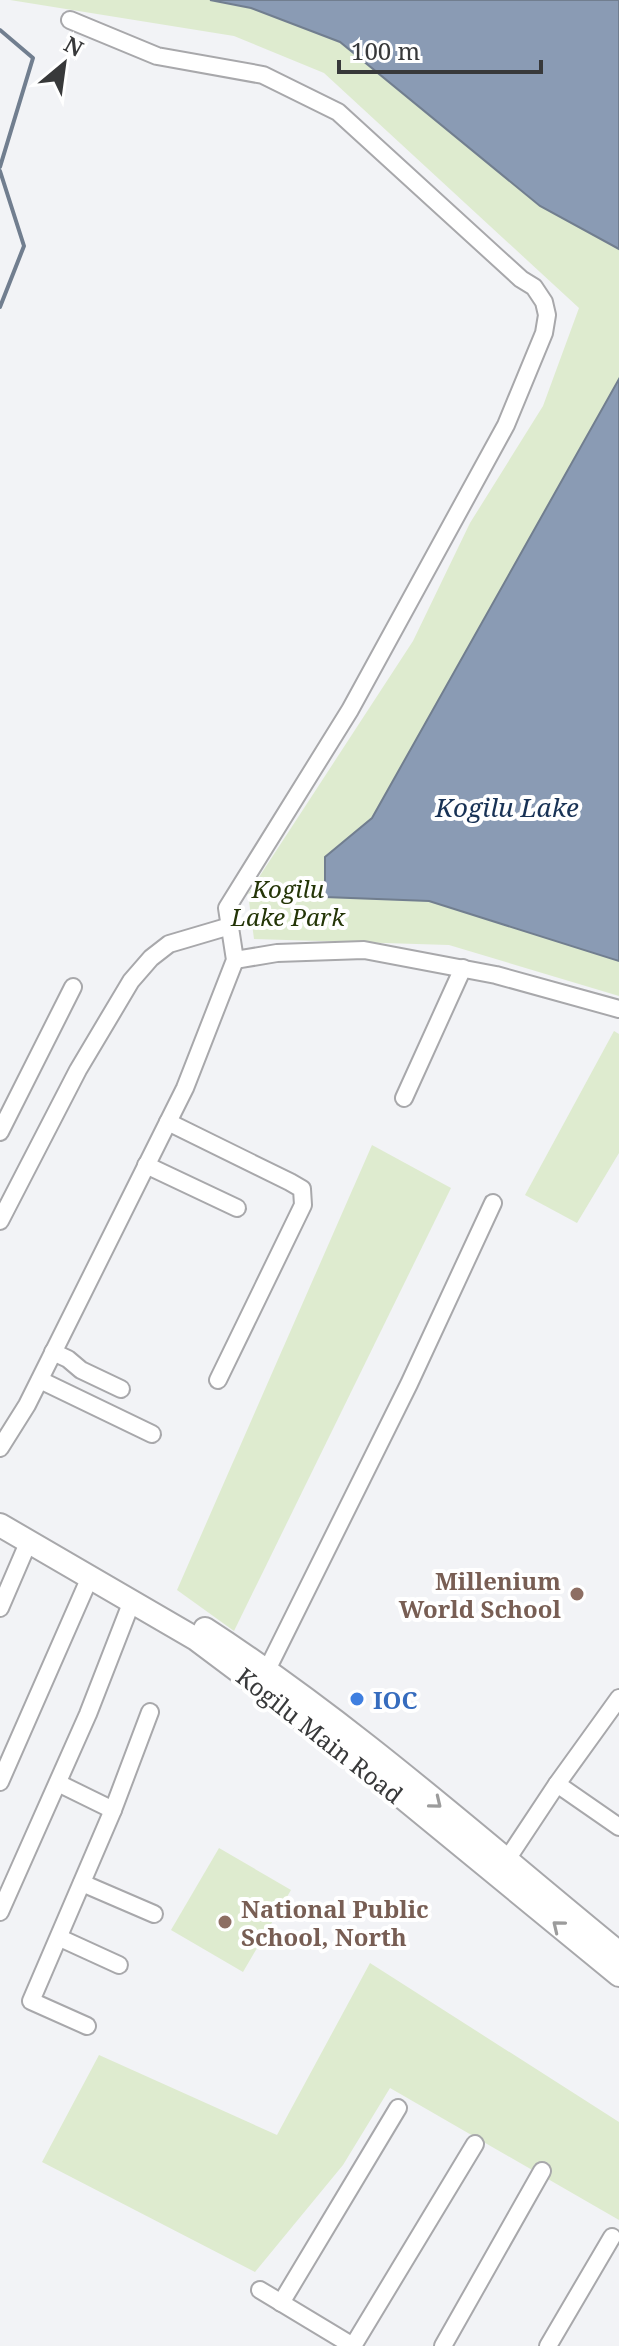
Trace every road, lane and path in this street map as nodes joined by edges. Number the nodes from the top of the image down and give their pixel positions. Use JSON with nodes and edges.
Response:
{"nodes":[{"id":1,"x":70,"y":20,"type":"dead end"},
{"id":2,"x":230,"y":926,"type":"junction"},
{"id":3,"x":235,"y":960,"type":"junction"},
{"id":4,"x":463,"y":968,"type":"junction"},
{"id":5,"x":73,"y":987,"type":"dead end"},
{"id":6,"x":619,"y":1009,"type":"edge"},
{"id":7,"x":404,"y":1098,"type":"dead end"},
{"id":8,"x":168,"y":1122,"type":"junction"},
{"id":9,"x":0,"y":1132,"type":"edge"},
{"id":10,"x":146,"y":1165,"type":"junction"},
{"id":11,"x":493,"y":1203,"type":"dead end"},
{"id":12,"x":237,"y":1208,"type":"dead end"},
{"id":13,"x":0,"y":1221,"type":"edge"},
{"id":14,"x":53,"y":1352,"type":"junction"},
{"id":15,"x":40,"y":1380,"type":"junction"},
{"id":16,"x":218,"y":1380,"type":"dead end"},
{"id":17,"x":121,"y":1389,"type":"dead end"},
{"id":18,"x":152,"y":1434,"type":"dead end"},
{"id":19,"x":0,"y":1448,"type":"edge"},
{"id":20,"x":0,"y":1510,"type":"edge"},
{"id":21,"x":0,"y":1525,"type":"edge"},
{"id":22,"x":28,"y":1543,"type":"junction"},
{"id":23,"x":90,"y":1577,"type":"junction"},
{"id":24,"x":132,"y":1601,"type":"junction"},
{"id":25,"x":0,"y":1608,"type":"edge"},
{"id":26,"x":263,"y":1678,"type":"junction"},
{"id":27,"x":619,"y":1698,"type":"edge"},
{"id":28,"x":150,"y":1712,"type":"dead end"},
{"id":29,"x":0,"y":1782,"type":"edge"},
{"id":30,"x":58,"y":1783,"type":"junction"},
{"id":31,"x":557,"y":1784,"type":"junction"},
{"id":32,"x":113,"y":1810,"type":"junction"},
{"id":33,"x":619,"y":1827,"type":"edge"},
{"id":34,"x":506,"y":1861,"type":"junction"},
{"id":35,"x":82,"y":1883,"type":"junction"},
{"id":36,"x":0,"y":1912,"type":"edge"},
{"id":37,"x":154,"y":1914,"type":"dead end"},
{"id":38,"x":60,"y":1938,"type":"junction"},
{"id":39,"x":619,"y":1953,"type":"edge"},
{"id":40,"x":119,"y":1965,"type":"dead end"},
{"id":41,"x":619,"y":1975,"type":"edge"},
{"id":42,"x":87,"y":2026,"type":"dead end"},
{"id":43,"x":398,"y":2108,"type":"dead end"},
{"id":44,"x":475,"y":2144,"type":"dead end"},
{"id":45,"x":542,"y":2171,"type":"dead end"},
{"id":46,"x":612,"y":2237,"type":"dead end"},
{"id":47,"x":260,"y":2290,"type":"dead end"},
{"id":48,"x":281,"y":2303,"type":"junction"},
{"id":49,"x":353,"y":2346,"type":"edge"},
{"id":50,"x":443,"y":2346,"type":"edge"},
{"id":51,"x":548,"y":2346,"type":"edge"}],
"edges":[{"from":1,"to":2,"type":"street"},
{"from":2,"to":3,"type":"street"},
{"from":2,"to":13,"type":"street"},
{"from":3,"to":4,"type":"street"},
{"from":3,"to":8,"type":"street"},
{"from":4,"to":6,"type":"street"},
{"from":4,"to":7,"type":"street"},
{"from":5,"to":9,"type":"street"},
{"from":8,"to":10,"type":"street"},
{"from":8,"to":16,"type":"street"},
{"from":10,"to":12,"type":"street"},
{"from":10,"to":14,"type":"street"},
{"from":11,"to":26,"type":"street"},
{"from":14,"to":15,"type":"street"},
{"from":14,"to":17,"type":"street"},
{"from":15,"to":18,"type":"street"},
{"from":15,"to":19,"type":"street"},
{"from":20,"to":26,"type":"main road","name":"Kogilu Main Road"},
{"from":21,"to":22,"type":"main road","name":"Kogilu Main Road"},
{"from":22,"to":23,"type":"main road","name":"Kogilu Main Road"},
{"from":22,"to":25,"type":"street"},
{"from":23,"to":24,"type":"main road","name":"Kogilu Main Road"},
{"from":23,"to":29,"type":"street"},
{"from":24,"to":26,"type":"main road","name":"Kogilu Main Road"},
{"from":24,"to":30,"type":"street"},
{"from":26,"to":34,"type":"main road","name":"Kogilu Main Road","one_way":true},
{"from":41,"to":26,"type":"main road","name":"Kogilu Main Road","one_way":true},
{"from":27,"to":31,"type":"street"},
{"from":28,"to":32,"type":"street"},
{"from":30,"to":32,"type":"street"},
{"from":30,"to":36,"type":"street"},
{"from":31,"to":33,"type":"street"},
{"from":31,"to":34,"type":"street"},
{"from":32,"to":35,"type":"street"},
{"from":34,"to":39,"type":"main road","name":"Kogilu Main Road"},
{"from":35,"to":37,"type":"street"},
{"from":35,"to":38,"type":"street"},
{"from":38,"to":40,"type":"street"},
{"from":38,"to":42,"type":"street"},
{"from":43,"to":48,"type":"street"},
{"from":44,"to":49,"type":"street"},
{"from":45,"to":50,"type":"street"},
{"from":46,"to":51,"type":"street"},
{"from":47,"to":48,"type":"street"},
{"from":48,"to":49,"type":"street"}]}
